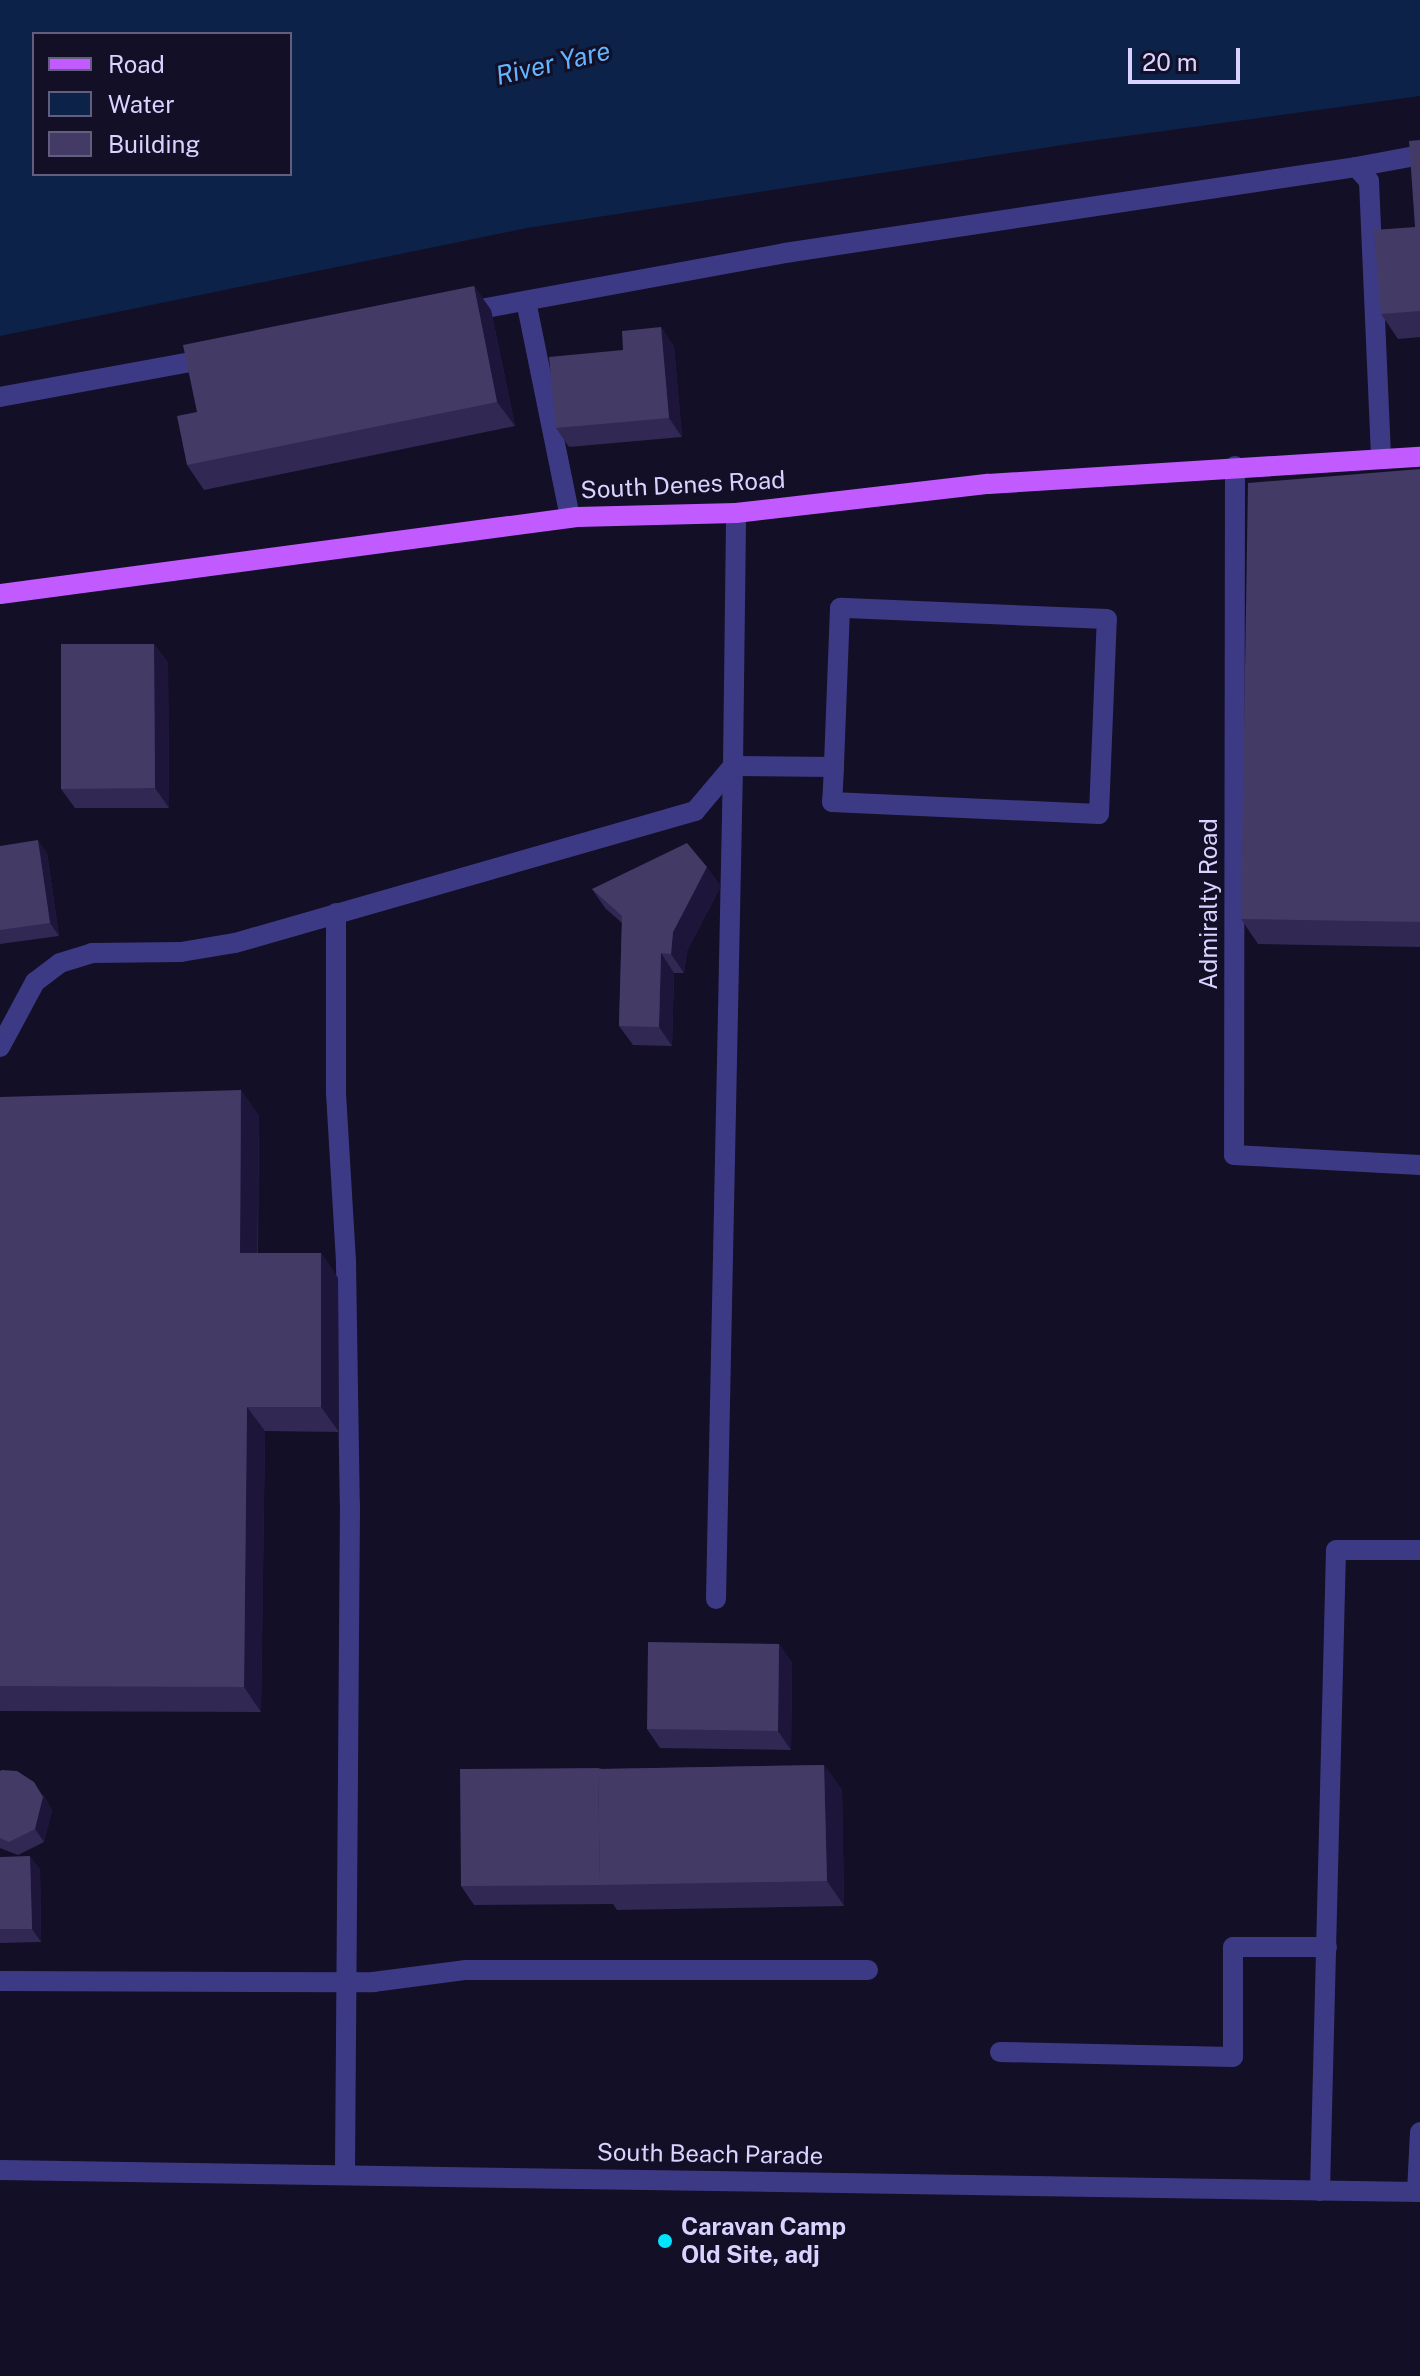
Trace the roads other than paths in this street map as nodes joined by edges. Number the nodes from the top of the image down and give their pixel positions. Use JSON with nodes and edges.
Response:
{"nodes":[{"id":1,"x":1420,"y":155,"type":"edge"},
{"id":2,"x":1356,"y":167,"type":"junction"},
{"id":3,"x":526,"y":301,"type":"junction"},
{"id":4,"x":449,"y":315,"type":"edge"},
{"id":5,"x":232,"y":354,"type":"edge"},
{"id":6,"x":0,"y":397,"type":"edge"},
{"id":7,"x":1420,"y":457,"type":"edge"},
{"id":8,"x":1381,"y":459,"type":"junction"},
{"id":9,"x":1235,"y":466,"type":"junction"},
{"id":10,"x":736,"y":513,"type":"junction"},
{"id":11,"x":570,"y":518,"type":"junction"},
{"id":12,"x":0,"y":594,"type":"edge"},
{"id":13,"x":733,"y":766,"type":"junction"},
{"id":14,"x":834,"y":767,"type":"junction"},
{"id":15,"x":336,"y":913,"type":"junction"},
{"id":16,"x":0,"y":1047,"type":"edge"},
{"id":17,"x":1420,"y":1165,"type":"edge"},
{"id":18,"x":1420,"y":1550,"type":"edge"},
{"id":19,"x":716,"y":1599,"type":"dead end"},
{"id":20,"x":1327,"y":1947,"type":"junction"},
{"id":21,"x":868,"y":1970,"type":"dead end"},
{"id":22,"x":0,"y":1981,"type":"edge"},
{"id":23,"x":349,"y":1982,"type":"junction"},
{"id":24,"x":1000,"y":2052,"type":"dead end"},
{"id":25,"x":1420,"y":2132,"type":"edge"},
{"id":26,"x":0,"y":2170,"type":"edge"},
{"id":27,"x":345,"y":2174,"type":"junction"},
{"id":28,"x":1320,"y":2191,"type":"junction"},
{"id":29,"x":1419,"y":2192,"type":"edge"}],
"edges":[{"from":1,"to":2,"type":"street"},
{"from":2,"to":3,"type":"street"},
{"from":2,"to":8,"type":"street"},
{"from":3,"to":4,"type":"street"},
{"from":3,"to":11,"type":"street"},
{"from":5,"to":6,"type":"street"},
{"from":7,"to":8,"type":"main road","name":"South Denes Road"},
{"from":8,"to":9,"type":"main road","name":"South Denes Road"},
{"from":9,"to":10,"type":"main road","name":"South Denes Road"},
{"from":9,"to":17,"type":"street","name":"Admiralty Road"},
{"from":10,"to":11,"type":"main road","name":"South Denes Road"},
{"from":10,"to":13,"type":"street"},
{"from":11,"to":12,"type":"main road","name":"South Denes Road"},
{"from":13,"to":14,"type":"street"},
{"from":13,"to":15,"type":"street"},
{"from":13,"to":19,"type":"street"},
{"from":14,"to":14,"type":"street"},
{"from":15,"to":16,"type":"street"},
{"from":15,"to":23,"type":"street"},
{"from":18,"to":20,"type":"street"},
{"from":20,"to":24,"type":"street"},
{"from":20,"to":28,"type":"street"},
{"from":21,"to":23,"type":"street"},
{"from":22,"to":23,"type":"street"},
{"from":23,"to":27,"type":"street"},
{"from":25,"to":29,"type":"street"},
{"from":26,"to":27,"type":"street","name":"South Beach Parade"},
{"from":27,"to":28,"type":"street","name":"South Beach Parade"},
{"from":28,"to":29,"type":"street","name":"South Beach Parade"}]}
